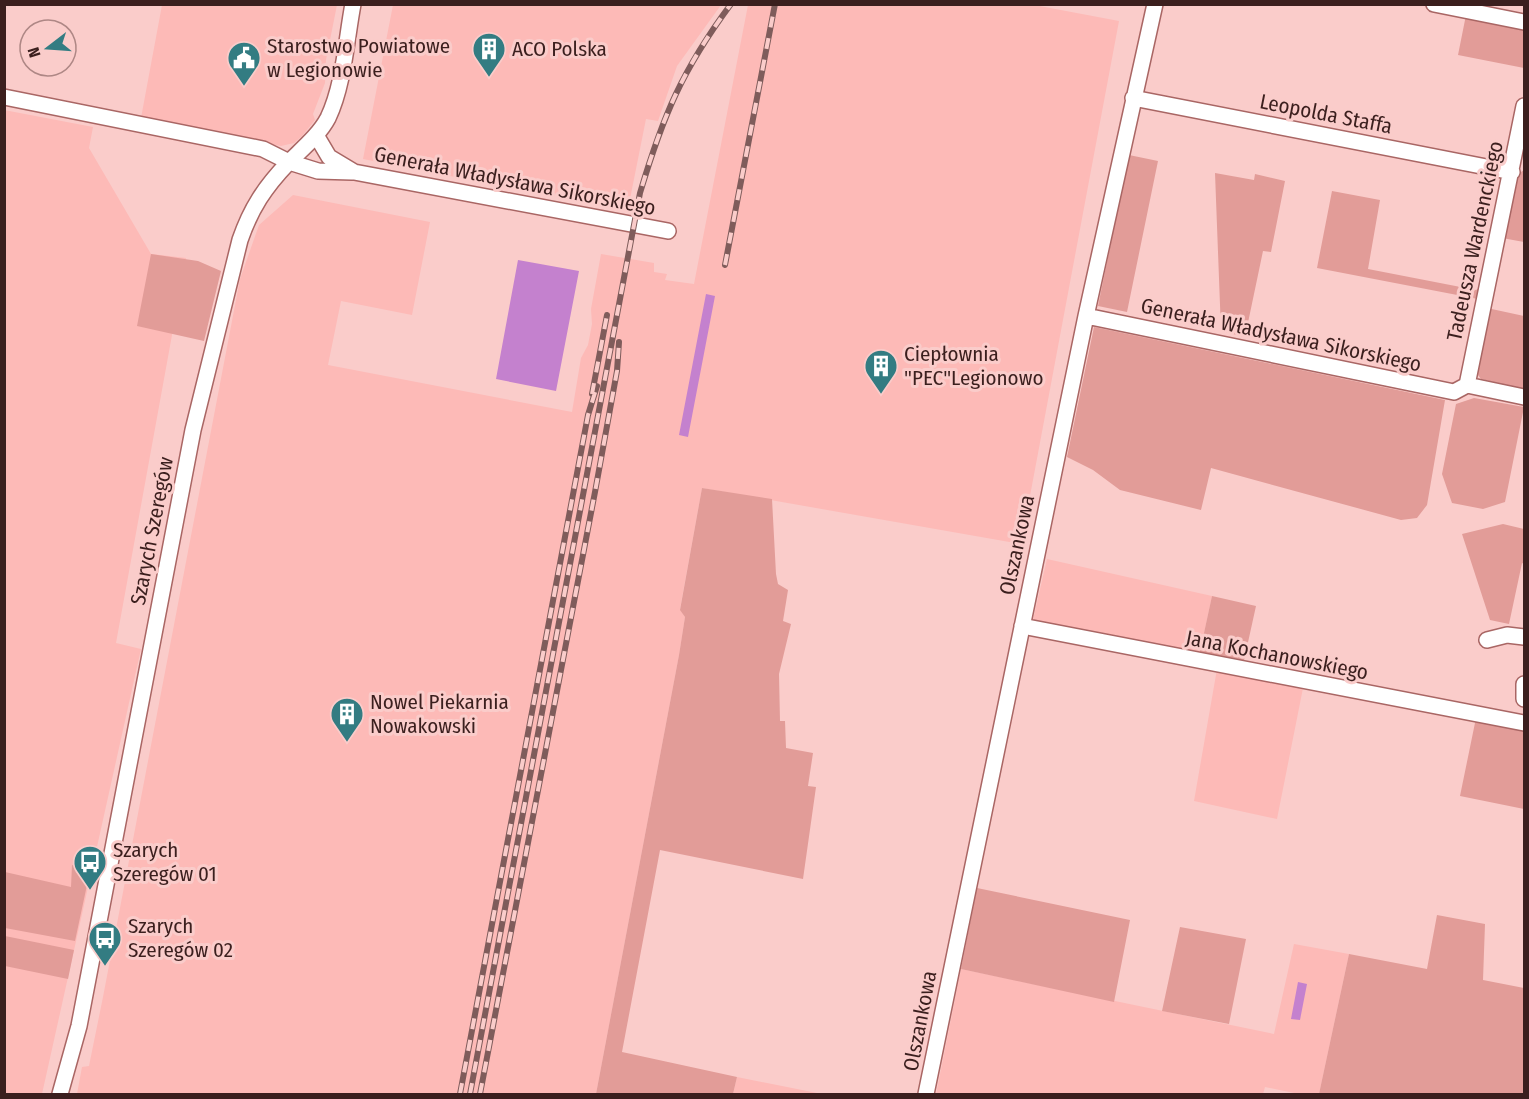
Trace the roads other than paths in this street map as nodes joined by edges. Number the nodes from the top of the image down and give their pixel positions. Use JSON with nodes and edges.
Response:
{"nodes":[{"id":1,"x":353,"y":4,"type":"edge"},
{"id":2,"x":1155,"y":4,"type":"edge"},
{"id":3,"x":1434,"y":4,"type":"edge"},
{"id":4,"x":1524,"y":22,"type":"edge"},
{"id":5,"x":4,"y":97,"type":"edge"},
{"id":6,"x":1133,"y":98,"type":"junction"},
{"id":7,"x":1524,"y":106,"type":"edge"},
{"id":8,"x":316,"y":135,"type":"junction"},
{"id":9,"x":289,"y":162,"type":"junction"},
{"id":10,"x":1517,"y":164,"type":"edge"},
{"id":11,"x":354,"y":172,"type":"junction"},
{"id":12,"x":668,"y":231,"type":"dead end"},
{"id":13,"x":1086,"y":316,"type":"junction"},
{"id":14,"x":1467,"y":386,"type":"junction"},
{"id":15,"x":1524,"y":397,"type":"edge"},
{"id":16,"x":1022,"y":626,"type":"junction"},
{"id":17,"x":1524,"y":637,"type":"edge"},
{"id":18,"x":1487,"y":640,"type":"dead end"},
{"id":19,"x":1524,"y":684,"type":"edge"},
{"id":20,"x":1524,"y":699,"type":"edge"},
{"id":21,"x":1524,"y":723,"type":"edge"},
{"id":22,"x":60,"y":1095,"type":"edge"},
{"id":23,"x":926,"y":1095,"type":"edge"}],
"edges":[{"from":1,"to":8,"type":"street","name":"Szarych Szeregów"},
{"from":2,"to":6,"type":"street","name":"Olszankowa"},
{"from":3,"to":4,"type":"street"},
{"from":5,"to":9,"type":"street","name":"Generała Władysława Sikorskiego"},
{"from":6,"to":10,"type":"street","name":"Leopolda Staffa"},
{"from":6,"to":13,"type":"street","name":"Olszankowa"},
{"from":7,"to":10,"type":"street","name":"Tadeusza Wardenckiego"},
{"from":8,"to":9,"type":"street","name":"Szarych Szeregów"},
{"from":8,"to":11,"type":"street","name":"Generała Władysława Sikorskiego"},
{"from":9,"to":11,"type":"street","name":"Generała Władysława Sikorskiego"},
{"from":9,"to":22,"type":"street","name":"Szarych Szeregów"},
{"from":10,"to":14,"type":"street","name":"Tadeusza Wardenckiego"},
{"from":11,"to":12,"type":"street","name":"Generała Władysława Sikorskiego"},
{"from":13,"to":14,"type":"street","name":"Generała Władysława Sikorskiego"},
{"from":13,"to":16,"type":"street","name":"Olszankowa"},
{"from":14,"to":15,"type":"street","name":"Generała Władysława Sikorskiego"},
{"from":16,"to":21,"type":"street","name":"Jana Kochanowskiego"},
{"from":16,"to":23,"type":"street","name":"Olszankowa"},
{"from":17,"to":18,"type":"street"},
{"from":19,"to":20,"type":"street"}]}
